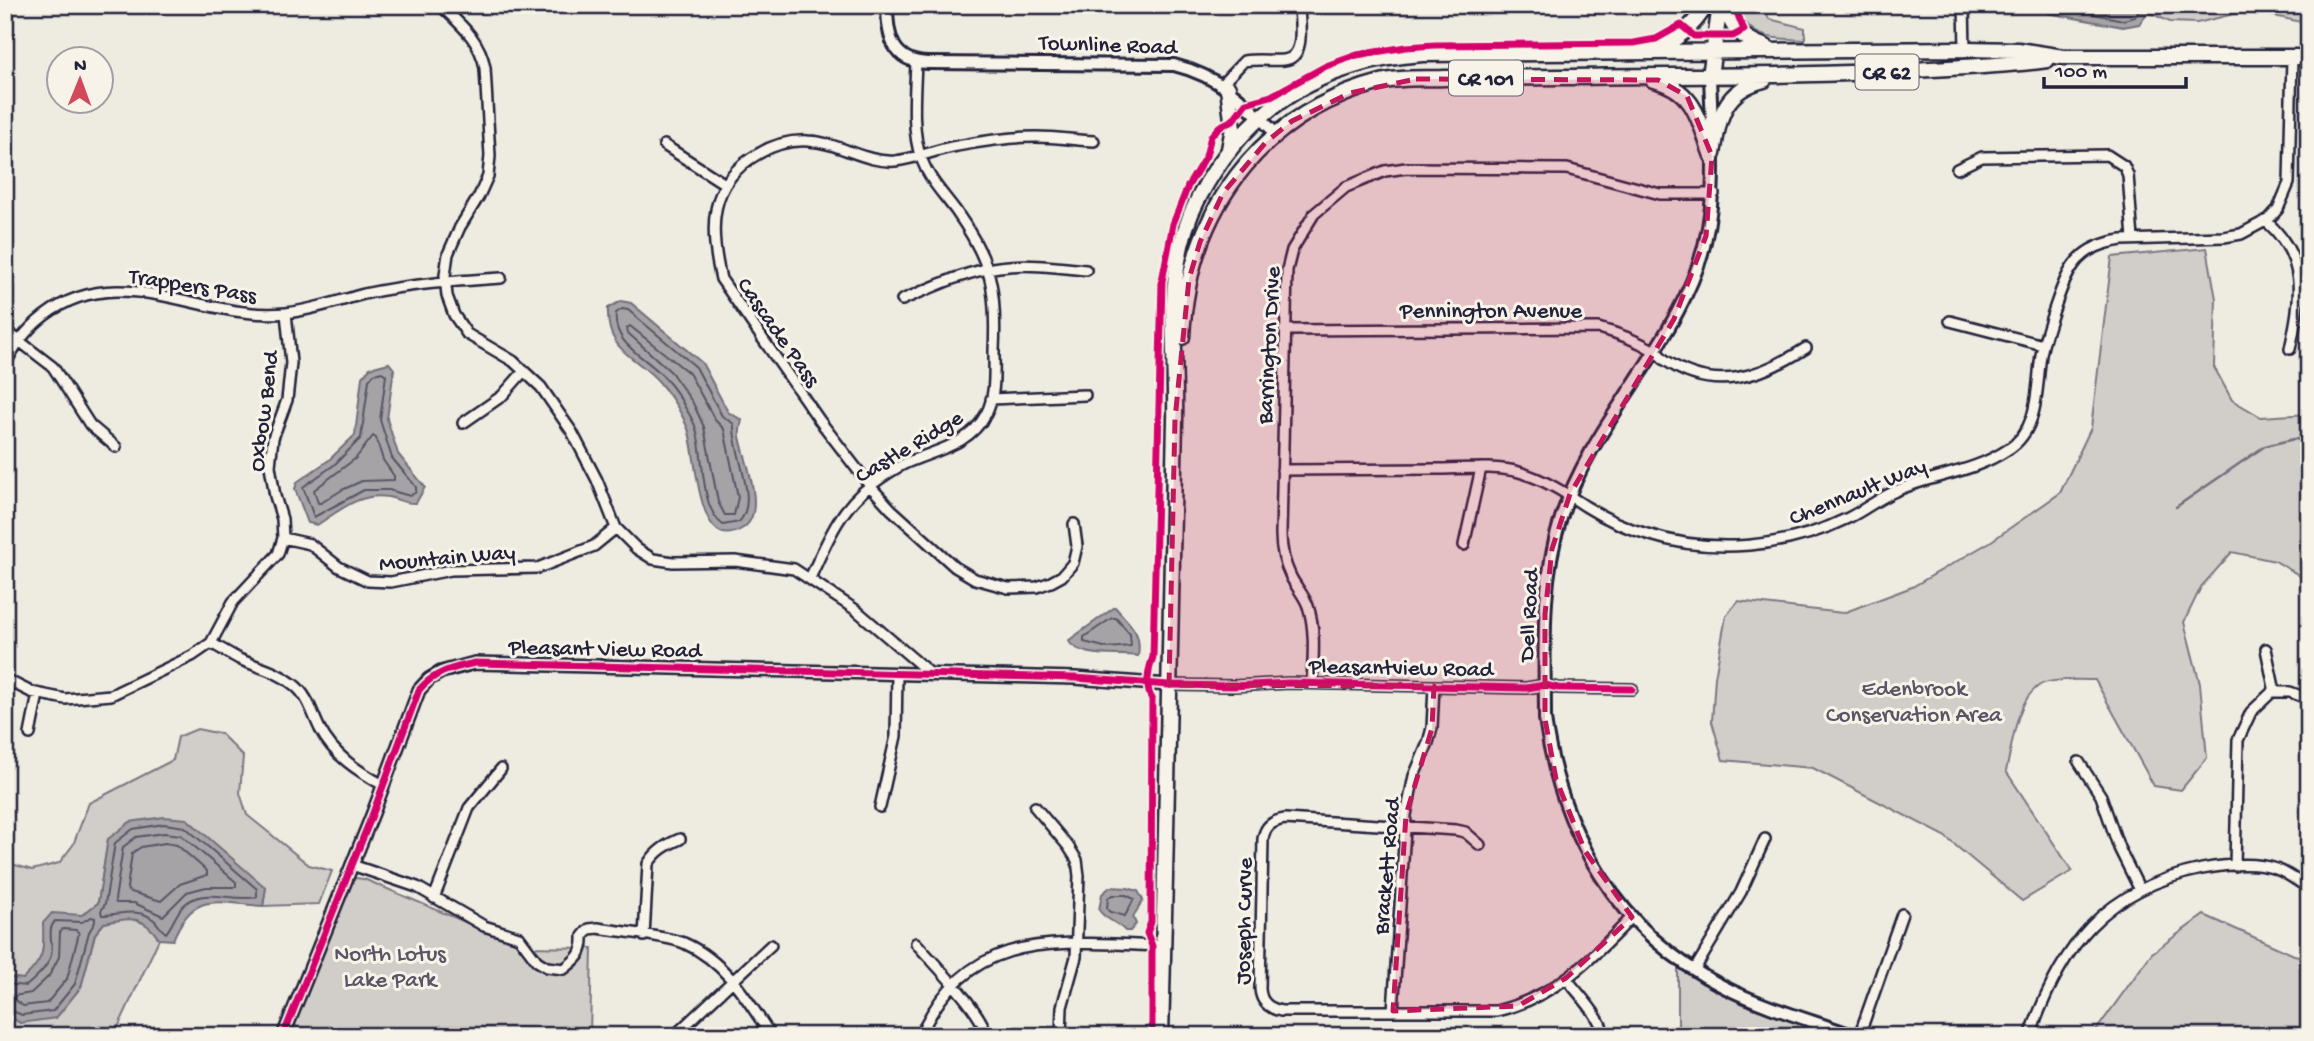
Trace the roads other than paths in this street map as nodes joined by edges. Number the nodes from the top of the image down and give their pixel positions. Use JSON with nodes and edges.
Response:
{"nodes":[{"id":1,"x":440,"y":5,"type":"edge"},
{"id":2,"x":887,"y":5,"type":"edge"},
{"id":3,"x":1299,"y":5,"type":"edge"},
{"id":4,"x":1706,"y":5,"type":"edge"},
{"id":5,"x":1720,"y":5,"type":"edge"},
{"id":6,"x":1726,"y":5,"type":"edge"},
{"id":7,"x":1964,"y":5,"type":"edge"},
{"id":8,"x":1965,"y":49,"type":"junction"},
{"id":9,"x":1637,"y":51,"type":"junction"},
{"id":10,"x":1712,"y":51,"type":"junction"},
{"id":11,"x":1784,"y":51,"type":"junction"},
{"id":12,"x":2063,"y":57,"type":"junction"},
{"id":13,"x":2292,"y":57,"type":"junction"},
{"id":14,"x":2309,"y":57,"type":"edge"},
{"id":15,"x":916,"y":62,"type":"junction"},
{"id":16,"x":1785,"y":75,"type":"junction"},
{"id":17,"x":1628,"y":76,"type":"junction"},
{"id":18,"x":1710,"y":76,"type":"junction"},
{"id":19,"x":1225,"y":86,"type":"junction"},
{"id":20,"x":1260,"y":117,"type":"junction"},
{"id":21,"x":1276,"y":134,"type":"junction"},
{"id":22,"x":1094,"y":141,"type":"dead end"},
{"id":23,"x":664,"y":145,"type":"dead end"},
{"id":24,"x":1229,"y":150,"type":"junction"},
{"id":25,"x":920,"y":154,"type":"junction"},
{"id":26,"x":1712,"y":156,"type":"junction"},
{"id":27,"x":1957,"y":169,"type":"dead end"},
{"id":28,"x":725,"y":184,"type":"junction"},
{"id":29,"x":1714,"y":194,"type":"junction"},
{"id":30,"x":2266,"y":220,"type":"junction"},
{"id":31,"x":2133,"y":239,"type":"junction"},
{"id":32,"x":988,"y":270,"type":"junction"},
{"id":33,"x":1086,"y":270,"type":"dead end"},
{"id":34,"x":501,"y":278,"type":"dead end"},
{"id":35,"x":446,"y":282,"type":"junction"},
{"id":36,"x":902,"y":300,"type":"dead end"},
{"id":37,"x":286,"y":313,"type":"junction"},
{"id":38,"x":1950,"y":321,"type":"dead end"},
{"id":39,"x":5,"y":330,"type":"edge"},
{"id":40,"x":1284,"y":330,"type":"junction"},
{"id":41,"x":19,"y":339,"type":"junction"},
{"id":42,"x":2043,"y":345,"type":"junction"},
{"id":43,"x":1806,"y":348,"type":"dead end"},
{"id":44,"x":2290,"y":349,"type":"dead end"},
{"id":45,"x":1654,"y":350,"type":"junction"},
{"id":46,"x":5,"y":366,"type":"edge"},
{"id":47,"x":524,"y":371,"type":"junction"},
{"id":48,"x":1085,"y":395,"type":"dead end"},
{"id":49,"x":991,"y":399,"type":"junction"},
{"id":50,"x":1175,"y":419,"type":"junction"},
{"id":51,"x":463,"y":423,"type":"dead end"},
{"id":52,"x":116,"y":447,"type":"dead end"},
{"id":53,"x":1481,"y":468,"type":"junction"},
{"id":54,"x":1282,"y":470,"type":"junction"},
{"id":55,"x":870,"y":486,"type":"junction"},
{"id":56,"x":1570,"y":494,"type":"junction"},
{"id":57,"x":1074,"y":524,"type":"dead end"},
{"id":58,"x":616,"y":528,"type":"junction"},
{"id":59,"x":283,"y":538,"type":"junction"},
{"id":60,"x":1464,"y":545,"type":"dead end"},
{"id":61,"x":810,"y":578,"type":"junction"},
{"id":62,"x":211,"y":643,"type":"junction"},
{"id":63,"x":2266,"y":649,"type":"dead end"},
{"id":64,"x":897,"y":674,"type":"junction"},
{"id":65,"x":933,"y":676,"type":"junction"},
{"id":66,"x":5,"y":679,"type":"edge"},
{"id":67,"x":1312,"y":683,"type":"junction"},
{"id":68,"x":1169,"y":685,"type":"junction"},
{"id":69,"x":1545,"y":685,"type":"junction"},
{"id":70,"x":1434,"y":686,"type":"junction"},
{"id":71,"x":1632,"y":689,"type":"dead end"},
{"id":72,"x":2275,"y":692,"type":"junction"},
{"id":73,"x":38,"y":694,"type":"junction"},
{"id":74,"x":2309,"y":699,"type":"edge"},
{"id":75,"x":30,"y":734,"type":"dead end"},
{"id":76,"x":2079,"y":762,"type":"dead end"},
{"id":77,"x":501,"y":769,"type":"dead end"},
{"id":78,"x":383,"y":785,"type":"junction"},
{"id":79,"x":880,"y":807,"type":"dead end"},
{"id":80,"x":1035,"y":807,"type":"dead end"},
{"id":81,"x":1405,"y":827,"type":"junction"},
{"id":82,"x":680,"y":839,"type":"dead end"},
{"id":83,"x":1765,"y":839,"type":"dead end"},
{"id":84,"x":1480,"y":845,"type":"dead end"},
{"id":85,"x":352,"y":865,"type":"junction"},
{"id":86,"x":2235,"y":866,"type":"junction"},
{"id":87,"x":2309,"y":888,"type":"edge"},
{"id":88,"x":2140,"y":890,"type":"junction"},
{"id":89,"x":434,"y":898,"type":"junction"},
{"id":90,"x":1902,"y":914,"type":"dead end"},
{"id":91,"x":1632,"y":917,"type":"junction"},
{"id":92,"x":644,"y":936,"type":"junction"},
{"id":93,"x":916,"y":943,"type":"dead end"},
{"id":94,"x":1077,"y":943,"type":"junction"},
{"id":95,"x":771,"y":945,"type":"dead end"},
{"id":96,"x":1163,"y":946,"type":"junction"},
{"id":97,"x":1695,"y":969,"type":"junction"},
{"id":98,"x":1566,"y":978,"type":"junction"},
{"id":99,"x":733,"y":982,"type":"junction"},
{"id":100,"x":953,"y":986,"type":"junction"},
{"id":101,"x":1393,"y":1011,"type":"junction"},
{"id":102,"x":283,"y":1036,"type":"edge"},
{"id":103,"x":674,"y":1036,"type":"edge"},
{"id":104,"x":771,"y":1036,"type":"edge"},
{"id":105,"x":920,"y":1036,"type":"edge"},
{"id":106,"x":987,"y":1036,"type":"edge"},
{"id":107,"x":1061,"y":1036,"type":"edge"},
{"id":108,"x":1161,"y":1036,"type":"edge"},
{"id":109,"x":1605,"y":1036,"type":"edge"},
{"id":110,"x":1856,"y":1036,"type":"edge"},
{"id":111,"x":2030,"y":1036,"type":"edge"}],
"edges":[{"from":1,"to":35,"type":"street"},
{"from":2,"to":15,"type":"street"},
{"from":3,"to":19,"type":"street"},
{"from":4,"to":9,"type":"main road","number":"CR 101"},
{"from":5,"to":10,"type":"main road"},
{"from":6,"to":11,"type":"main road"},
{"from":7,"to":8,"type":"street"},
{"from":8,"to":11,"type":"main road","number":"CR 62"},
{"from":8,"to":12,"type":"main road","number":"CR 62"},
{"from":9,"to":10,"type":"main road","number":"CR 101"},
{"from":9,"to":20,"type":"main road","number":"CR 101"},
{"from":10,"to":11,"type":"main road","number":"CR 62"},
{"from":10,"to":18,"type":"main road"},
{"from":12,"to":13,"type":"main road","number":"CR 62"},
{"from":12,"to":16,"type":"main road","number":"CR 62"},
{"from":13,"to":14,"type":"main road","number":"CR 62"},
{"from":13,"to":30,"type":"street","name":"Chennault Way"},
{"from":15,"to":19,"type":"street","name":"Townline Road"},
{"from":15,"to":25,"type":"street","name":"Castle Ridge"},
{"from":16,"to":18,"type":"main road","number":"CR 62"},
{"from":16,"to":26,"type":"main road"},
{"from":17,"to":18,"type":"main road","name":"CR 101","number":"CR 101"},
{"from":17,"to":21,"type":"main road","name":"CR 101","number":"CR 101"},
{"from":17,"to":26,"type":"main road"},
{"from":18,"to":26,"type":"street","name":"Dell Road"},
{"from":19,"to":20,"type":"street","name":"Townline Road"},
{"from":19,"to":24,"type":"main road"},
{"from":20,"to":21,"type":"street","name":"Townline Road"},
{"from":20,"to":24,"type":"main road"},
{"from":21,"to":50,"type":"main road","name":"CR 101"},
{"from":22,"to":25,"type":"street","name":"Cascade Pass"},
{"from":23,"to":28,"type":"street"},
{"from":24,"to":50,"type":"main road"},
{"from":25,"to":28,"type":"street","name":"Cascade Pass"},
{"from":25,"to":32,"type":"street","name":"Castle Ridge"},
{"from":26,"to":29,"type":"street","name":"Dell Road"},
{"from":27,"to":31,"type":"street"},
{"from":28,"to":55,"type":"street","name":"Cascade Pass"},
{"from":29,"to":40,"type":"street","name":"Barrington Drive"},
{"from":29,"to":45,"type":"street","name":"Dell Road"},
{"from":30,"to":31,"type":"street","name":"Chennault Way"},
{"from":30,"to":44,"type":"street"},
{"from":31,"to":42,"type":"street","name":"Chennault Way"},
{"from":32,"to":33,"type":"street"},
{"from":32,"to":36,"type":"street"},
{"from":32,"to":49,"type":"street","name":"Castle Ridge"},
{"from":34,"to":35,"type":"street","name":"Trappers Pass"},
{"from":35,"to":37,"type":"street","name":"Trappers Pass"},
{"from":35,"to":47,"type":"street"},
{"from":37,"to":41,"type":"street","name":"Trappers Pass"},
{"from":37,"to":59,"type":"street","name":"Oxbow Bend"},
{"from":38,"to":42,"type":"street"},
{"from":39,"to":41,"type":"street"},
{"from":40,"to":45,"type":"street","name":"Pennington Avenue"},
{"from":40,"to":54,"type":"street","name":"Barrington Drive"},
{"from":41,"to":46,"type":"street","name":"Trappers Pass"},
{"from":41,"to":52,"type":"street"},
{"from":42,"to":56,"type":"street","name":"Chennault Way"},
{"from":43,"to":45,"type":"street","name":"Pennington Avenue"},
{"from":45,"to":56,"type":"street","name":"Dell Road"},
{"from":47,"to":51,"type":"street"},
{"from":47,"to":58,"type":"street"},
{"from":48,"to":49,"type":"street"},
{"from":49,"to":55,"type":"street","name":"Castle Ridge"},
{"from":50,"to":68,"type":"main road"},
{"from":53,"to":54,"type":"street","name":"Chennault Way"},
{"from":53,"to":56,"type":"street","name":"Chennault Way"},
{"from":53,"to":60,"type":"street"},
{"from":54,"to":67,"type":"street","name":"Barrington Drive"},
{"from":55,"to":57,"type":"street","name":"Cascade Pass"},
{"from":55,"to":61,"type":"street","name":"Castle Ridge"},
{"from":56,"to":69,"type":"street","name":"Dell Road"},
{"from":58,"to":59,"type":"street","name":"Mountain Way"},
{"from":58,"to":61,"type":"street"},
{"from":59,"to":62,"type":"street"},
{"from":61,"to":65,"type":"street"},
{"from":62,"to":73,"type":"street"},
{"from":62,"to":78,"type":"street"},
{"from":63,"to":72,"type":"street"},
{"from":64,"to":65,"type":"street","name":"Pleasant View Road"},
{"from":64,"to":78,"type":"street","name":"Pleasant View Road"},
{"from":64,"to":79,"type":"street"},
{"from":65,"to":68,"type":"street","name":"Pleasant View Road"},
{"from":66,"to":73,"type":"street"},
{"from":67,"to":68,"type":"street","name":"Pleasantview Road"},
{"from":67,"to":70,"type":"street","name":"Pleasantview Road"},
{"from":68,"to":96,"type":"main road"},
{"from":69,"to":70,"type":"street","name":"Pleasantview Road"},
{"from":69,"to":71,"type":"street","name":"Pleasantview Road"},
{"from":69,"to":91,"type":"street","name":"Dell Road"},
{"from":70,"to":81,"type":"street","name":"Brackett Road"},
{"from":72,"to":74,"type":"street"},
{"from":72,"to":86,"type":"street"},
{"from":73,"to":75,"type":"street"},
{"from":76,"to":88,"type":"street"},
{"from":77,"to":89,"type":"street"},
{"from":78,"to":85,"type":"street","name":"Pleasant View Road"},
{"from":80,"to":94,"type":"street"},
{"from":81,"to":84,"type":"street","name":"Joseph Curve"},
{"from":81,"to":101,"type":"street","name":"Brackett Road"},
{"from":81,"to":101,"type":"street","name":"Joseph Curve"},
{"from":82,"to":92,"type":"street"},
{"from":83,"to":97,"type":"street"},
{"from":85,"to":89,"type":"street"},
{"from":85,"to":102,"type":"street","name":"Pleasant View Road"},
{"from":86,"to":87,"type":"street"},
{"from":86,"to":88,"type":"street"},
{"from":88,"to":111,"type":"street"},
{"from":89,"to":92,"type":"street"},
{"from":90,"to":110,"type":"street"},
{"from":91,"to":97,"type":"street","name":"Dell Road"},
{"from":91,"to":98,"type":"street","name":"Joseph Curve"},
{"from":92,"to":99,"type":"street"},
{"from":93,"to":100,"type":"street"},
{"from":94,"to":96,"type":"street"},
{"from":94,"to":100,"type":"street"},
{"from":94,"to":107,"type":"street"},
{"from":95,"to":99,"type":"street"},
{"from":96,"to":108,"type":"main road"},
{"from":97,"to":110,"type":"street","name":"Dell Road"},
{"from":98,"to":101,"type":"street","name":"Joseph Curve"},
{"from":98,"to":109,"type":"street"},
{"from":99,"to":103,"type":"street"},
{"from":99,"to":104,"type":"street"},
{"from":100,"to":105,"type":"street"},
{"from":100,"to":106,"type":"street"}]}
